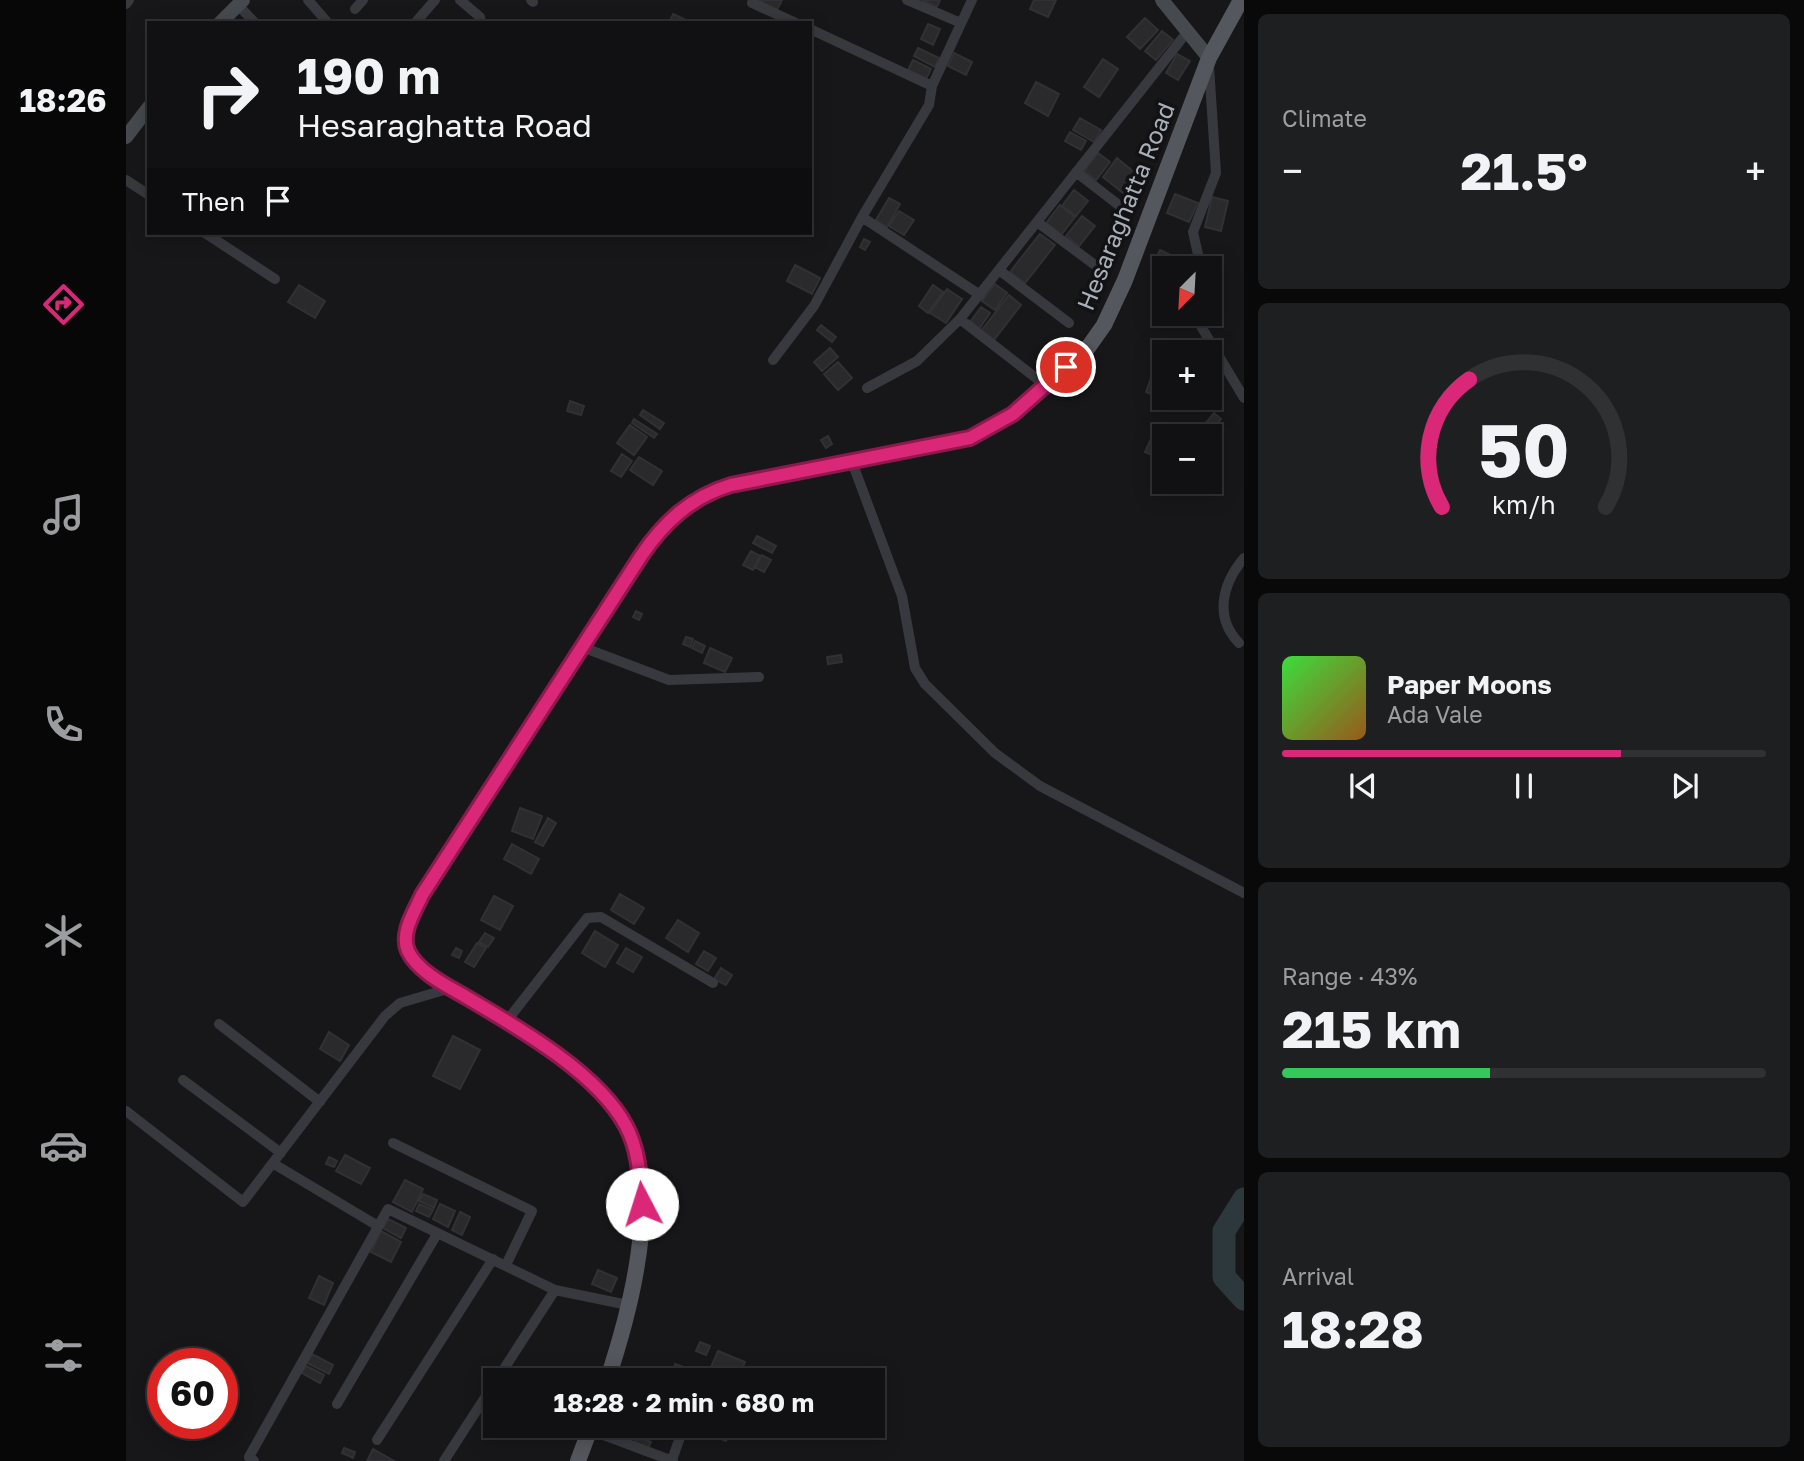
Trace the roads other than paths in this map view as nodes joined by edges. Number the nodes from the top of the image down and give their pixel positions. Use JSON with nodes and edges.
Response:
{"nodes":[{"id":1,"x":130,"y":0,"type":"edge"},
{"id":2,"x":308,"y":0,"type":"edge"},
{"id":3,"x":363,"y":0,"type":"edge"},
{"id":4,"x":435,"y":0,"type":"edge"},
{"id":5,"x":460,"y":0,"type":"edge"},
{"id":6,"x":907,"y":0,"type":"edge"},
{"id":7,"x":972,"y":0,"type":"edge"},
{"id":8,"x":1162,"y":0,"type":"edge"},
{"id":9,"x":1241,"y":0,"type":"edge"},
{"id":10,"x":241,"y":3,"type":"edge"},
{"id":11,"x":752,"y":3,"type":"dead end"},
{"id":12,"x":126,"y":4,"type":"edge"},
{"id":13,"x":355,"y":9,"type":"dead end"},
{"id":14,"x":222,"y":21,"type":"edge"},
{"id":15,"x":254,"y":21,"type":"edge"},
{"id":16,"x":326,"y":21,"type":"edge"},
{"id":17,"x":417,"y":21,"type":"edge"},
{"id":18,"x":481,"y":21,"type":"edge"},
{"id":19,"x":792,"y":21,"type":"edge"},
{"id":20,"x":961,"y":23,"type":"junction"},
{"id":21,"x":812,"y":30,"type":"edge"},
{"id":22,"x":1188,"y":31,"type":"junction"},
{"id":23,"x":1209,"y":59,"type":"junction"},
{"id":24,"x":932,"y":86,"type":"junction"},
{"id":25,"x":147,"y":110,"type":"edge"},
{"id":26,"x":126,"y":137,"type":"edge"},
{"id":27,"x":1076,"y":172,"type":"junction"},
{"id":28,"x":126,"y":180,"type":"edge"},
{"id":29,"x":147,"y":194,"type":"edge"},
{"id":30,"x":1129,"y":213,"type":"dead end"},
{"id":31,"x":862,"y":217,"type":"junction"},
{"id":32,"x":1037,"y":222,"type":"junction"},
{"id":33,"x":208,"y":235,"type":"edge"},
{"id":34,"x":1198,"y":256,"type":"edge"},
{"id":35,"x":999,"y":270,"type":"junction"},
{"id":36,"x":1103,"y":271,"type":"dead end"},
{"id":37,"x":275,"y":279,"type":"dead end"},
{"id":38,"x":980,"y":295,"type":"junction"},
{"id":39,"x":960,"y":319,"type":"junction"},
{"id":40,"x":1069,"y":323,"type":"dead end"},
{"id":41,"x":773,"y":360,"type":"dead end"},
{"id":42,"x":1222,"y":362,"type":"edge"},
{"id":43,"x":1045,"y":386,"type":"junction"},
{"id":44,"x":867,"y":388,"type":"dead end"},
{"id":45,"x":1244,"y":398,"type":"edge"},
{"id":46,"x":852,"y":462,"type":"junction"},
{"id":47,"x":1244,"y":558,"type":"edge"},
{"id":48,"x":1240,"y":643,"type":"dead end"},
{"id":49,"x":582,"y":647,"type":"junction"},
{"id":50,"x":759,"y":677,"type":"dead end"},
{"id":51,"x":1244,"y":893,"type":"edge"},
{"id":52,"x":713,"y":983,"type":"dead end"},
{"id":53,"x":451,"y":988,"type":"junction"},
{"id":54,"x":506,"y":1022,"type":"junction"},
{"id":55,"x":219,"y":1024,"type":"dead end"},
{"id":56,"x":183,"y":1080,"type":"dead end"},
{"id":57,"x":320,"y":1102,"type":"junction"},
{"id":58,"x":126,"y":1111,"type":"edge"},
{"id":59,"x":393,"y":1143,"type":"dead end"},
{"id":60,"x":281,"y":1153,"type":"junction"},
{"id":61,"x":274,"y":1164,"type":"junction"},
{"id":62,"x":378,"y":1226,"type":"junction"},
{"id":63,"x":438,"y":1234,"type":"junction"},
{"id":64,"x":493,"y":1259,"type":"junction"},
{"id":65,"x":506,"y":1265,"type":"junction"},
{"id":66,"x":555,"y":1290,"type":"junction"},
{"id":67,"x":628,"y":1305,"type":"junction"},
{"id":68,"x":505,"y":1368,"type":"edge"},
{"id":69,"x":611,"y":1368,"type":"edge"},
{"id":70,"x":483,"y":1402,"type":"edge"},
{"id":71,"x":337,"y":1404,"type":"dead end"},
{"id":72,"x":586,"y":1438,"type":"edge"},
{"id":73,"x":615,"y":1438,"type":"edge"},
{"id":74,"x":680,"y":1438,"type":"edge"},
{"id":75,"x":377,"y":1440,"type":"dead end"},
{"id":76,"x":249,"y":1460,"type":"edge"},
{"id":77,"x":444,"y":1461,"type":"edge"},
{"id":78,"x":578,"y":1461,"type":"edge"},
{"id":79,"x":673,"y":1461,"type":"edge"}],
"edges":[{"from":1,"to":12,"type":"street"},
{"from":2,"to":16,"type":"street"},
{"from":3,"to":13,"type":"street"},
{"from":4,"to":17,"type":"street"},
{"from":5,"to":18,"type":"street"},
{"from":6,"to":20,"type":"street"},
{"from":7,"to":20,"type":"street"},
{"from":8,"to":22,"type":"street"},
{"from":9,"to":23,"type":"main road","name":"Hesaraghatta Road"},
{"from":10,"to":14,"type":"street"},
{"from":10,"to":15,"type":"street"},
{"from":11,"to":19,"type":"street"},
{"from":20,"to":24,"type":"street"},
{"from":21,"to":24,"type":"street"},
{"from":22,"to":23,"type":"street"},
{"from":22,"to":27,"type":"street"},
{"from":23,"to":34,"type":"street"},
{"from":23,"to":43,"type":"main road","name":"Hesaraghatta Road"},
{"from":24,"to":31,"type":"street"},
{"from":25,"to":26,"type":"street"},
{"from":27,"to":30,"type":"street"},
{"from":27,"to":32,"type":"street"},
{"from":28,"to":29,"type":"street"},
{"from":31,"to":38,"type":"street"},
{"from":31,"to":41,"type":"street"},
{"from":32,"to":35,"type":"street"},
{"from":32,"to":36,"type":"street"},
{"from":33,"to":37,"type":"street"},
{"from":35,"to":38,"type":"street"},
{"from":35,"to":40,"type":"street"},
{"from":38,"to":39,"type":"street"},
{"from":39,"to":43,"type":"street"},
{"from":39,"to":44,"type":"street"},
{"from":42,"to":45,"type":"street"},
{"from":43,"to":46,"type":"main road","name":"Hesaraghatta Road"},
{"from":46,"to":49,"type":"main road","name":"Hesaraghatta Road"},
{"from":46,"to":51,"type":"street"},
{"from":47,"to":48,"type":"street"},
{"from":49,"to":50,"type":"street"},
{"from":49,"to":53,"type":"main road","name":"Hesaraghatta Road"},
{"from":52,"to":54,"type":"street"},
{"from":53,"to":54,"type":"main road","name":"Hesaraghatta Road"},
{"from":53,"to":57,"type":"street"},
{"from":54,"to":67,"type":"main road","name":"Hesaraghatta Road"},
{"from":55,"to":57,"type":"street"},
{"from":56,"to":60,"type":"street"},
{"from":57,"to":60,"type":"street"},
{"from":58,"to":61,"type":"street"},
{"from":59,"to":65,"type":"street"},
{"from":60,"to":61,"type":"street"},
{"from":61,"to":62,"type":"street"},
{"from":62,"to":63,"type":"street"},
{"from":62,"to":76,"type":"street"},
{"from":63,"to":64,"type":"street"},
{"from":63,"to":71,"type":"street"},
{"from":64,"to":65,"type":"street"},
{"from":64,"to":75,"type":"street"},
{"from":65,"to":66,"type":"street"},
{"from":66,"to":67,"type":"street"},
{"from":66,"to":68,"type":"street"},
{"from":67,"to":69,"type":"main road","name":"Hesaraghatta Road"},
{"from":70,"to":77,"type":"street"},
{"from":72,"to":78,"type":"main road"},
{"from":73,"to":79,"type":"street"},
{"from":74,"to":79,"type":"street"}]}
